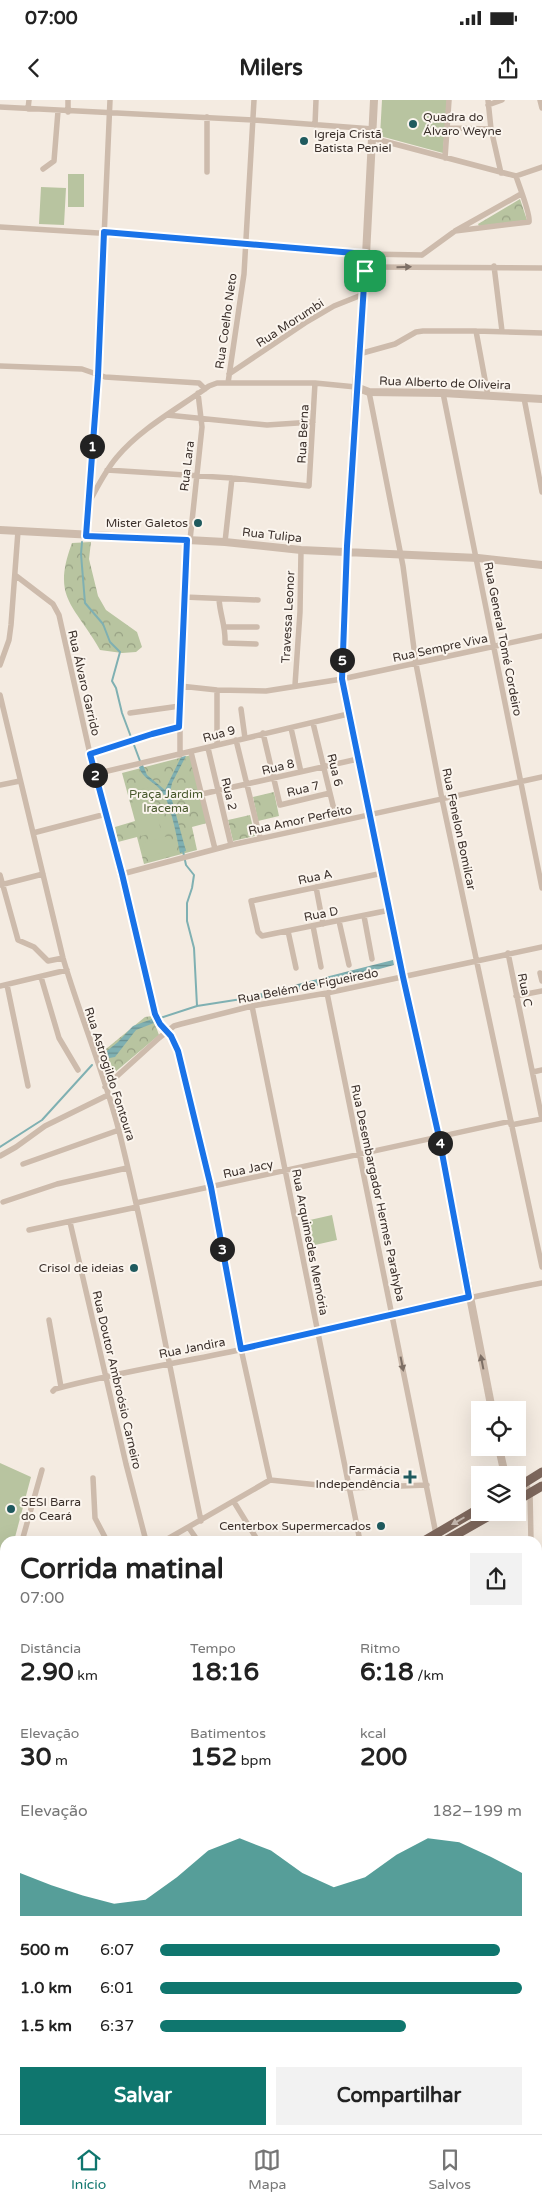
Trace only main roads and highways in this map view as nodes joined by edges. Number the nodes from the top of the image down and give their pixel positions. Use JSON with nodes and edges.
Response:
{"nodes":[{"id":1,"x":542,"y":1472,"type":"edge"},
{"id":2,"x":526,"y":1482,"type":"edge"},
{"id":3,"x":542,"y":1486,"type":"edge"},
{"id":4,"x":526,"y":1495,"type":"edge"},
{"id":5,"x":471,"y":1513,"type":"edge"},
{"id":6,"x":480,"y":1521,"type":"edge"},
{"id":7,"x":433,"y":1536,"type":"edge"},
{"id":8,"x":454,"y":1536,"type":"edge"}],
"edges":[{"from":1,"to":2,"type":"main road"},
{"from":3,"to":4,"type":"main road"},
{"from":5,"to":7,"type":"main road","one_way":true},
{"from":6,"to":8,"type":"main road"}]}
